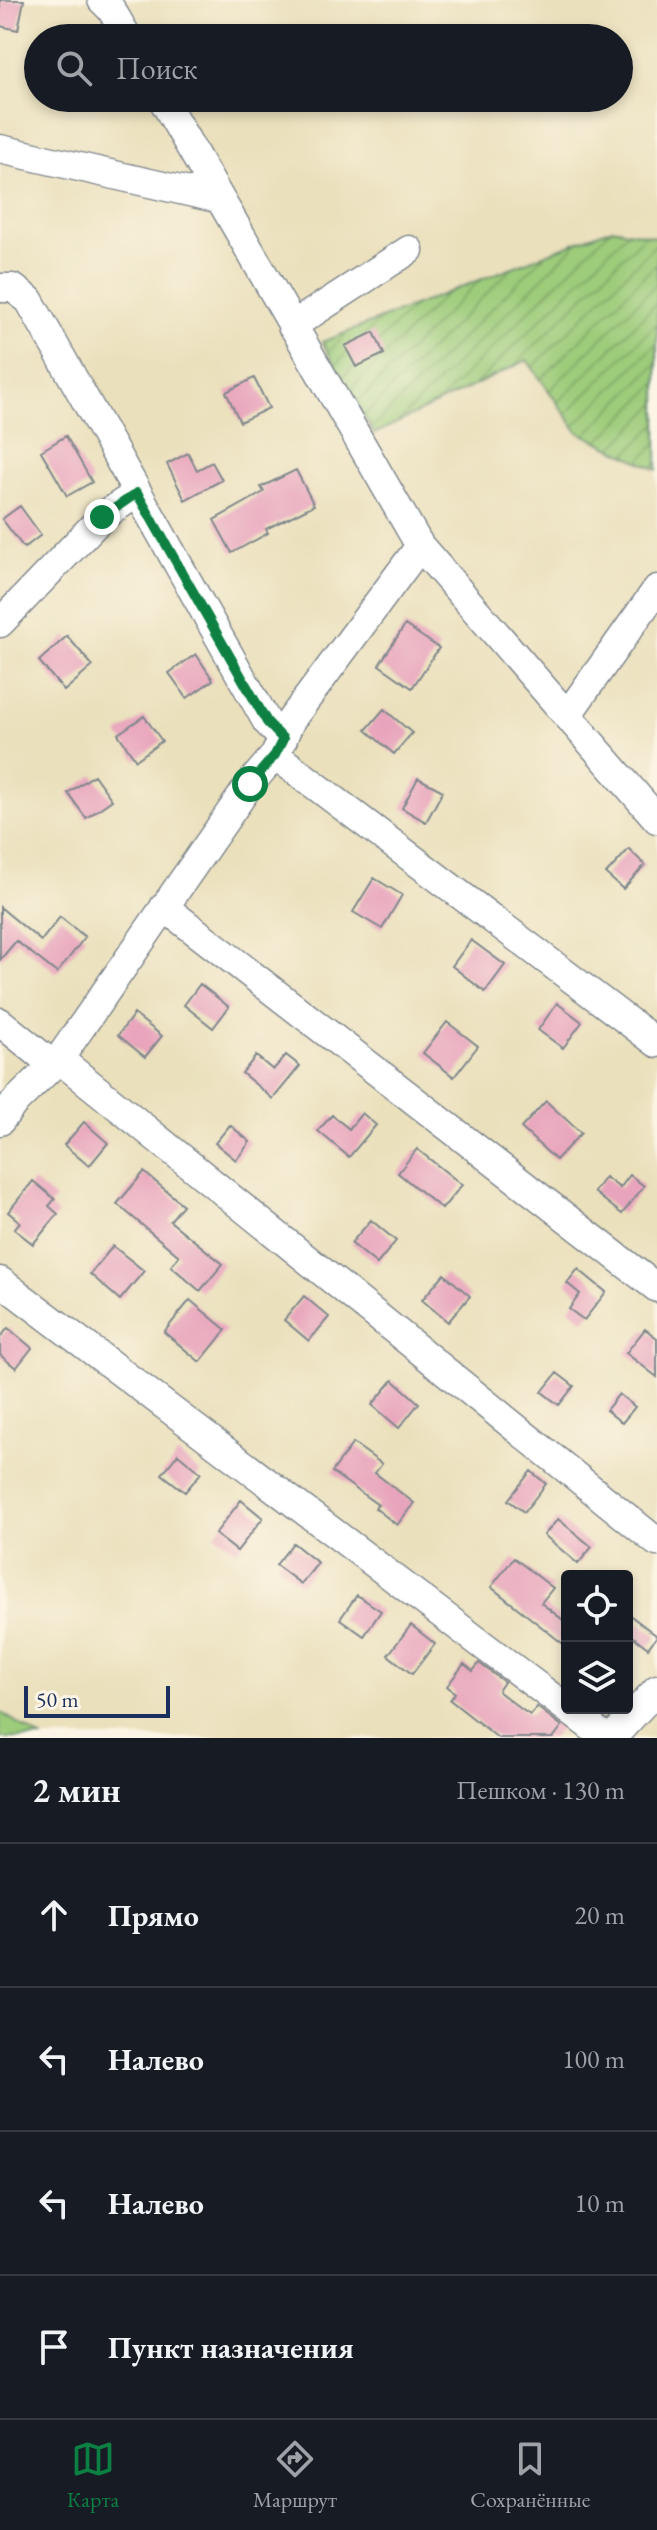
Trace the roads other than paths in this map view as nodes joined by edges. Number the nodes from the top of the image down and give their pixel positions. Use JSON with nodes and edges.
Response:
{"nodes":[{"id":1,"x":102,"y":0,"type":"edge"},
{"id":2,"x":120,"y":24,"type":"edge"},
{"id":3,"x":170,"y":112,"type":"edge"},
{"id":4,"x":0,"y":149,"type":"edge"},
{"id":5,"x":220,"y":199,"type":"junction"},
{"id":6,"x":409,"y":250,"type":"dead end"},
{"id":7,"x":0,"y":288,"type":"edge"},
{"id":8,"x":292,"y":326,"type":"junction"},
{"id":9,"x":137,"y":493,"type":"junction"},
{"id":10,"x":420,"y":546,"type":"junction"},
{"id":11,"x":657,"y":589,"type":"edge"},
{"id":12,"x":0,"y":623,"type":"edge"},
{"id":13,"x":568,"y":714,"type":"junction"},
{"id":14,"x":279,"y":747,"type":"junction"},
{"id":15,"x":657,"y":819,"type":"edge"},
{"id":16,"x":164,"y":907,"type":"junction"},
{"id":17,"x":0,"y":1022,"type":"edge"},
{"id":18,"x":657,"y":1043,"type":"edge"},
{"id":19,"x":56,"y":1062,"type":"junction"},
{"id":20,"x":0,"y":1121,"type":"edge"},
{"id":21,"x":0,"y":1281,"type":"edge"},
{"id":22,"x":657,"y":1288,"type":"edge"},
{"id":23,"x":657,"y":1542,"type":"edge"},
{"id":24,"x":657,"y":1689,"type":"edge"},
{"id":25,"x":609,"y":1738,"type":"edge"}],
"edges":[{"from":1,"to":2,"type":"street"},
{"from":3,"to":5,"type":"street"},
{"from":4,"to":5,"type":"street"},
{"from":5,"to":8,"type":"street"},
{"from":6,"to":8,"type":"street"},
{"from":7,"to":9,"type":"street"},
{"from":8,"to":10,"type":"street"},
{"from":9,"to":12,"type":"street"},
{"from":9,"to":14,"type":"street"},
{"from":10,"to":13,"type":"street"},
{"from":10,"to":14,"type":"street"},
{"from":11,"to":13,"type":"street"},
{"from":13,"to":15,"type":"street"},
{"from":14,"to":16,"type":"street"},
{"from":14,"to":18,"type":"street"},
{"from":16,"to":19,"type":"street"},
{"from":16,"to":22,"type":"street"},
{"from":17,"to":19,"type":"street"},
{"from":19,"to":20,"type":"street"},
{"from":19,"to":23,"type":"street"},
{"from":21,"to":25,"type":"street"},
{"from":24,"to":25,"type":"street"}]}
